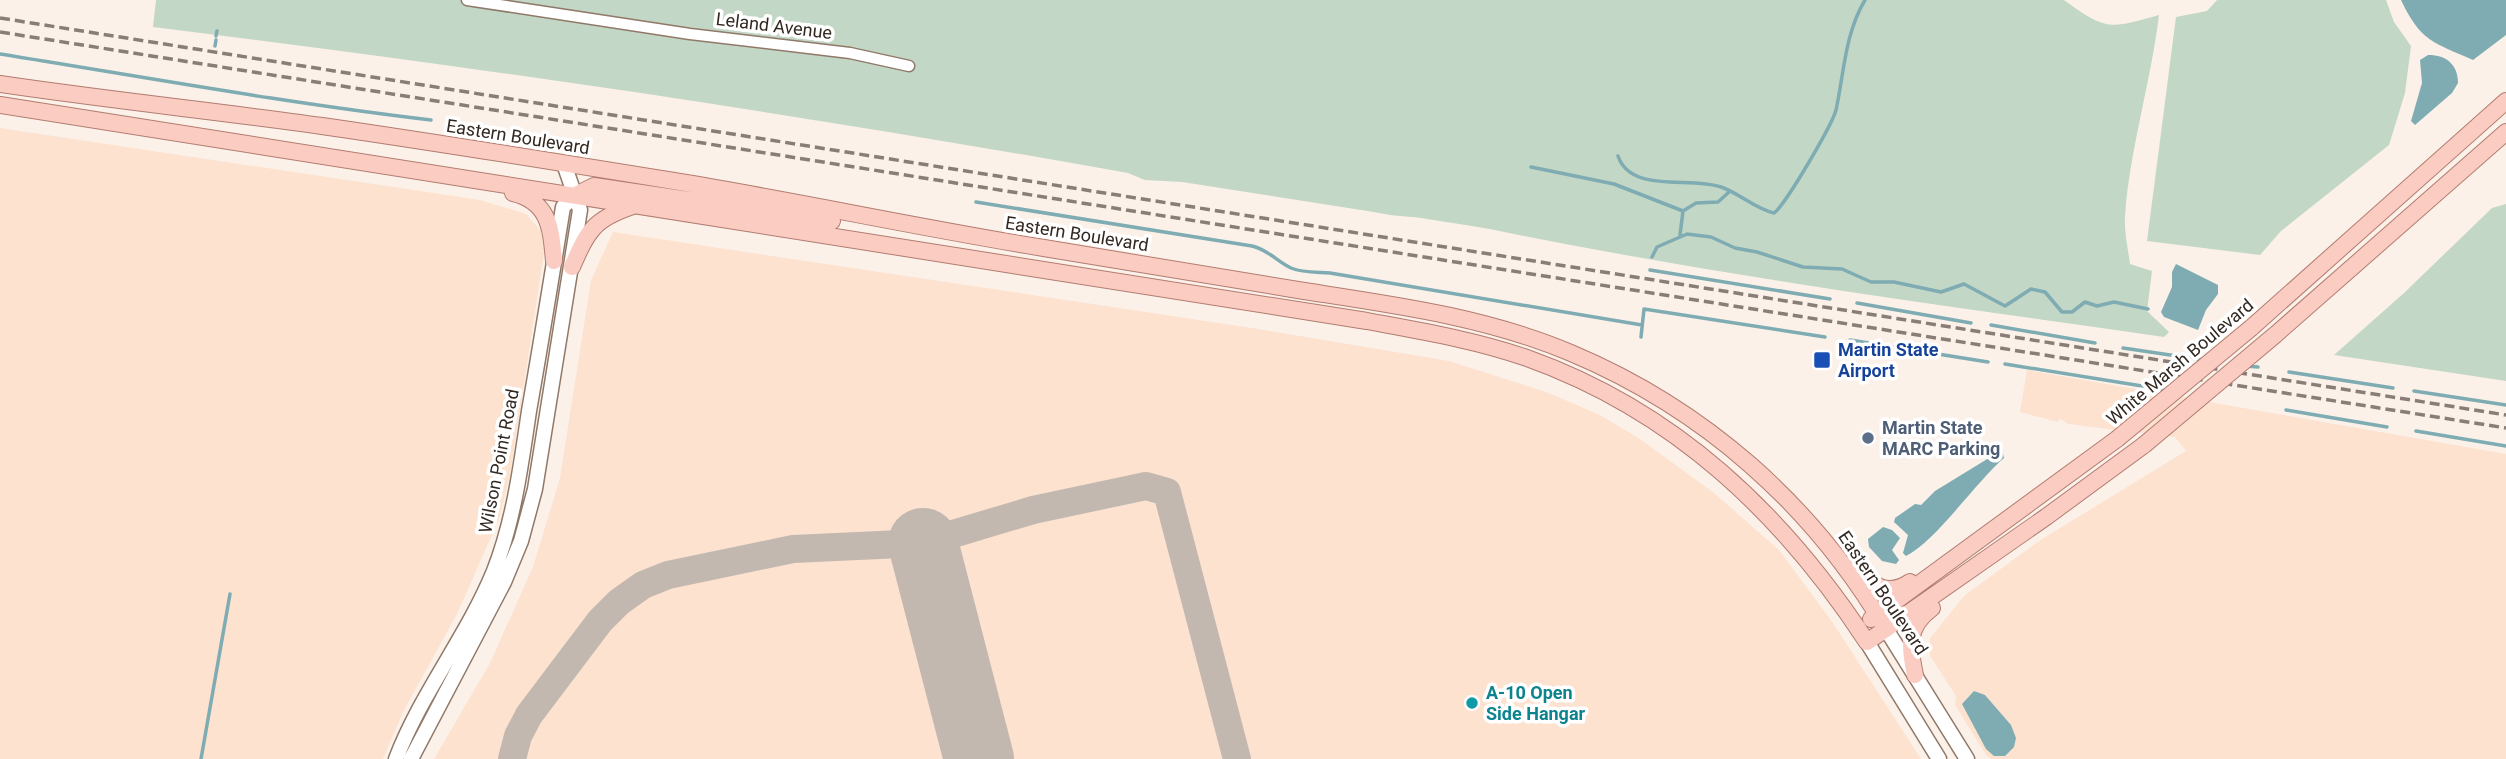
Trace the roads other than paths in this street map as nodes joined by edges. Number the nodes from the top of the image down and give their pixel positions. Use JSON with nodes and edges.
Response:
{"nodes":[{"id":1,"x":467,"y":0,"type":"edge"},
{"id":2,"x":909,"y":66,"type":"dead end"},
{"id":3,"x":0,"y":84,"type":"edge"},
{"id":4,"x":0,"y":93,"type":"edge"},
{"id":5,"x":95,"y":97,"type":"junction"},
{"id":6,"x":2506,"y":100,"type":"edge"},
{"id":7,"x":0,"y":105,"type":"edge"},
{"id":8,"x":2506,"y":132,"type":"edge"},
{"id":9,"x":564,"y":164,"type":"junction"},
{"id":10,"x":454,"y":176,"type":"junction"},
{"id":11,"x":575,"y":195,"type":"junction"},
{"id":12,"x":634,"y":205,"type":"junction"},
{"id":13,"x":918,"y":228,"type":"junction"},
{"id":14,"x":554,"y":261,"type":"junction"},
{"id":15,"x":572,"y":267,"type":"junction"},
{"id":16,"x":516,"y":494,"type":"junction"},
{"id":17,"x":533,"y":496,"type":"junction"},
{"id":18,"x":1989,"y":535,"type":"junction"},
{"id":19,"x":1830,"y":546,"type":"junction"},
{"id":20,"x":1968,"y":573,"type":"junction"},
{"id":21,"x":1877,"y":614,"type":"junction"},
{"id":22,"x":1886,"y":629,"type":"junction"},
{"id":23,"x":1862,"y":635,"type":"junction"},
{"id":24,"x":1915,"y":675,"type":"junction"},
{"id":25,"x":396,"y":759,"type":"edge"},
{"id":26,"x":411,"y":759,"type":"edge"},
{"id":27,"x":1939,"y":759,"type":"edge"},
{"id":28,"x":1967,"y":759,"type":"edge"}],
"edges":[{"from":1,"to":2,"type":"street","name":"Leland Avenue"},
{"from":3,"to":5,"type":"main road","name":"Eastern Boulevard"},
{"from":4,"to":5,"type":"main road"},
{"from":5,"to":9,"type":"main road","name":"Eastern Boulevard"},
{"from":6,"to":18,"type":"main road","name":"White Marsh Boulevard","bridge":true},
{"from":7,"to":10,"type":"main road"},
{"from":8,"to":20,"type":"main road","bridge":true},
{"from":9,"to":11,"type":"street","name":"Wilson Point Road"},
{"from":9,"to":13,"type":"main road","name":"Eastern Boulevard"},
{"from":10,"to":11,"type":"main road"},
{"from":10,"to":14,"type":"main road"},
{"from":11,"to":12,"type":"main road"},
{"from":11,"to":13,"type":"main road"},
{"from":11,"to":14,"type":"street","name":"Wilson Point Road"},
{"from":11,"to":15,"type":"street","name":"Wilson Point Road"},
{"from":12,"to":15,"type":"main road"},
{"from":12,"to":23,"type":"main road"},
{"from":13,"to":19,"type":"main road","name":"Eastern Boulevard"},
{"from":14,"to":16,"type":"street","name":"Wilson Point Road"},
{"from":15,"to":17,"type":"street","name":"Wilson Point Road"},
{"from":16,"to":17,"type":"street"},
{"from":16,"to":25,"type":"street","name":"Wilson Point Road"},
{"from":17,"to":26,"type":"street","name":"Wilson Point Road"},
{"from":18,"to":19,"type":"main road"},
{"from":18,"to":21,"type":"main road","name":"White Marsh Boulevard"},
{"from":19,"to":21,"type":"main road","name":"Eastern Boulevard"},
{"from":20,"to":22,"type":"main road"},
{"from":20,"to":24,"type":"main road"},
{"from":21,"to":22,"type":"main road","name":"Eastern Boulevard"},
{"from":21,"to":23,"type":"main road","name":"White Marsh Boulevard"},
{"from":22,"to":23,"type":"main road"},
{"from":22,"to":24,"type":"street","name":"Eastern Boulevard"},
{"from":23,"to":27,"type":"street"},
{"from":24,"to":28,"type":"street","name":"Eastern Boulevard"}]}
